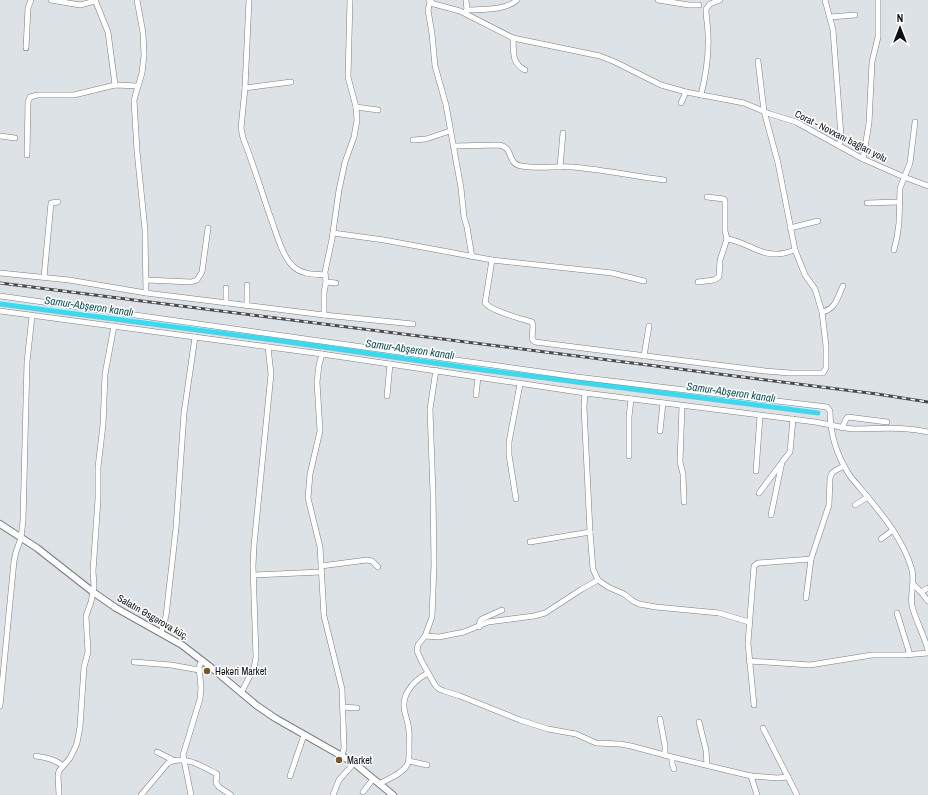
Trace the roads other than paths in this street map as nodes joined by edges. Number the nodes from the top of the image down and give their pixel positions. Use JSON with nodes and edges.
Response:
{"nodes":[{"id":1,"x":31,"y":0,"type":"edge"},
{"id":2,"x":51,"y":0,"type":"edge"},
{"id":3,"x":137,"y":0,"type":"edge"},
{"id":4,"x":249,"y":0,"type":"edge"},
{"id":5,"x":350,"y":0,"type":"edge"},
{"id":6,"x":466,"y":0,"type":"edge"},
{"id":7,"x":517,"y":0,"type":"edge"},
{"id":8,"x":658,"y":0,"type":"edge"},
{"id":9,"x":720,"y":0,"type":"edge"},
{"id":10,"x":825,"y":0,"type":"edge"},
{"id":11,"x":878,"y":0,"type":"edge"},
{"id":12,"x":95,"y":1,"type":"edge"},
{"id":13,"x":430,"y":1,"type":"edge"},
{"id":14,"x":698,"y":2,"type":"edge"},
{"id":15,"x":706,"y":9,"type":"junction"},
{"id":16,"x":466,"y":12,"type":"junction"},
{"id":17,"x":855,"y":15,"type":"dead end"},
{"id":18,"x":830,"y":17,"type":"junction"},
{"id":19,"x":514,"y":38,"type":"junction"},
{"id":20,"x":26,"y":48,"type":"dead end"},
{"id":21,"x":758,"y":61,"type":"dead end"},
{"id":22,"x":525,"y":70,"type":"dead end"},
{"id":23,"x":291,"y":82,"type":"dead end"},
{"id":24,"x":115,"y":85,"type":"junction"},
{"id":25,"x":138,"y":86,"type":"junction"},
{"id":26,"x":245,"y":88,"type":"junction"},
{"id":27,"x":686,"y":92,"type":"junction"},
{"id":28,"x":701,"y":94,"type":"junction"},
{"id":29,"x":681,"y":103,"type":"dead end"},
{"id":30,"x":356,"y":107,"type":"junction"},
{"id":31,"x":378,"y":110,"type":"dead end"},
{"id":32,"x":764,"y":111,"type":"junction"},
{"id":33,"x":915,"y":122,"type":"dead end"},
{"id":34,"x":450,"y":131,"type":"junction"},
{"id":35,"x":563,"y":133,"type":"dead end"},
{"id":36,"x":0,"y":136,"type":"edge"},
{"id":37,"x":15,"y":138,"type":"dead end"},
{"id":38,"x":413,"y":140,"type":"dead end"},
{"id":39,"x":453,"y":146,"type":"junction"},
{"id":40,"x":839,"y":146,"type":"junction"},
{"id":41,"x":27,"y":155,"type":"dead end"},
{"id":42,"x":863,"y":159,"type":"junction"},
{"id":43,"x":560,"y":167,"type":"junction"},
{"id":44,"x":904,"y":177,"type":"junction"},
{"id":45,"x":664,"y":180,"type":"dead end"},
{"id":46,"x":928,"y":186,"type":"edge"},
{"id":47,"x":707,"y":197,"type":"dead end"},
{"id":48,"x":58,"y":202,"type":"dead end"},
{"id":49,"x":899,"y":202,"type":"junction"},
{"id":50,"x":867,"y":203,"type":"dead end"},
{"id":51,"x":818,"y":221,"type":"dead end"},
{"id":52,"x":208,"y":228,"type":"dead end"},
{"id":53,"x":790,"y":228,"type":"junction"},
{"id":54,"x":333,"y":233,"type":"junction"},
{"id":55,"x":727,"y":239,"type":"junction"},
{"id":56,"x":796,"y":250,"type":"junction"},
{"id":57,"x":894,"y":250,"type":"dead end"},
{"id":58,"x":472,"y":257,"type":"junction"},
{"id":59,"x":492,"y":260,"type":"junction"},
{"id":60,"x":0,"y":273,"type":"edge"},
{"id":61,"x":325,"y":275,"type":"junction"},
{"id":62,"x":44,"y":277,"type":"junction"},
{"id":63,"x":147,"y":280,"type":"junction"},
{"id":64,"x":644,"y":281,"type":"dead end"},
{"id":65,"x":326,"y":282,"type":"junction"},
{"id":66,"x":698,"y":282,"type":"dead end"},
{"id":67,"x":336,"y":283,"type":"dead end"},
{"id":68,"x":247,"y":285,"type":"dead end"},
{"id":69,"x":843,"y":286,"type":"dead end"},
{"id":70,"x":226,"y":288,"type":"dead end"},
{"id":71,"x":146,"y":293,"type":"junction"},
{"id":72,"x":0,"y":296,"type":"edge"},
{"id":73,"x":226,"y":303,"type":"junction"},
{"id":74,"x":246,"y":306,"type":"junction"},
{"id":75,"x":0,"y":311,"type":"edge"},
{"id":76,"x":822,"y":312,"type":"junction"},
{"id":77,"x":324,"y":315,"type":"junction"},
{"id":78,"x":32,"y":316,"type":"junction"},
{"id":79,"x":413,"y":324,"type":"dead end"},
{"id":80,"x":114,"y":326,"type":"junction"},
{"id":81,"x":649,"y":326,"type":"dead end"},
{"id":82,"x":195,"y":337,"type":"junction"},
{"id":83,"x":268,"y":347,"type":"junction"},
{"id":84,"x":322,"y":354,"type":"junction"},
{"id":85,"x":644,"y":356,"type":"junction"},
{"id":86,"x":390,"y":364,"type":"junction"},
{"id":87,"x":436,"y":370,"type":"junction"},
{"id":88,"x":478,"y":377,"type":"junction"},
{"id":89,"x":520,"y":384,"type":"junction"},
{"id":90,"x":585,"y":393,"type":"junction"},
{"id":91,"x":476,"y":395,"type":"dead end"},
{"id":92,"x":387,"y":396,"type":"dead end"},
{"id":93,"x":631,"y":399,"type":"junction"},
{"id":94,"x":663,"y":403,"type":"junction"},
{"id":95,"x":682,"y":406,"type":"junction"},
{"id":96,"x":760,"y":416,"type":"junction"},
{"id":97,"x":793,"y":419,"type":"junction"},
{"id":98,"x":887,"y":422,"type":"dead end"},
{"id":99,"x":830,"y":425,"type":"junction"},
{"id":100,"x":842,"y":428,"type":"junction"},
{"id":101,"x":660,"y":431,"type":"dead end"},
{"id":102,"x":928,"y":432,"type":"edge"},
{"id":103,"x":629,"y":456,"type":"dead end"},
{"id":104,"x":782,"y":462,"type":"junction"},
{"id":105,"x":844,"y":466,"type":"junction"},
{"id":106,"x":756,"y":471,"type":"dead end"},
{"id":107,"x":759,"y":493,"type":"dead end"},
{"id":108,"x":868,"y":498,"type":"junction"},
{"id":109,"x":516,"y":500,"type":"dead end"},
{"id":110,"x":684,"y":502,"type":"dead end"},
{"id":111,"x":855,"y":505,"type":"dead end"},
{"id":112,"x":771,"y":515,"type":"dead end"},
{"id":113,"x":0,"y":524,"type":"edge"},
{"id":114,"x":893,"y":530,"type":"junction"},
{"id":115,"x":590,"y":532,"type":"junction"},
{"id":116,"x":21,"y":538,"type":"junction"},
{"id":117,"x":881,"y":539,"type":"dead end"},
{"id":118,"x":530,"y":542,"type":"dead end"},
{"id":119,"x":811,"y":559,"type":"junction"},
{"id":120,"x":321,"y":566,"type":"junction"},
{"id":121,"x":378,"y":567,"type":"dead end"},
{"id":122,"x":322,"y":572,"type":"junction"},
{"id":123,"x":254,"y":575,"type":"junction"},
{"id":124,"x":598,"y":580,"type":"junction"},
{"id":125,"x":913,"y":584,"type":"junction"},
{"id":126,"x":928,"y":588,"type":"edge"},
{"id":127,"x":93,"y":592,"type":"junction"},
{"id":128,"x":922,"y":592,"type":"junction"},
{"id":129,"x":806,"y":598,"type":"dead end"},
{"id":130,"x":928,"y":601,"type":"edge"},
{"id":131,"x":502,"y":610,"type":"dead end"},
{"id":132,"x":897,"y":613,"type":"dead end"},
{"id":133,"x":748,"y":622,"type":"junction"},
{"id":134,"x":478,"y":627,"type":"junction"},
{"id":135,"x":161,"y":633,"type":"junction"},
{"id":136,"x":425,"y":636,"type":"junction"},
{"id":137,"x":928,"y":650,"type":"edge"},
{"id":138,"x":928,"y":653,"type":"edge"},
{"id":139,"x":910,"y":655,"type":"junction"},
{"id":140,"x":202,"y":660,"type":"junction"},
{"id":141,"x":749,"y":661,"type":"junction"},
{"id":142,"x":134,"y":662,"type":"dead end"},
{"id":143,"x":199,"y":670,"type":"junction"},
{"id":144,"x":428,"y":672,"type":"junction"},
{"id":145,"x":241,"y":693,"type":"junction"},
{"id":146,"x":754,"y":705,"type":"dead end"},
{"id":147,"x":0,"y":706,"type":"edge"},
{"id":148,"x":343,"y":707,"type":"junction"},
{"id":149,"x":357,"y":708,"type":"dead end"},
{"id":150,"x":660,"y":719,"type":"dead end"},
{"id":151,"x":699,"y":722,"type":"dead end"},
{"id":152,"x":763,"y":728,"type":"dead end"},
{"id":153,"x":304,"y":735,"type":"junction"},
{"id":154,"x":158,"y":752,"type":"dead end"},
{"id":155,"x":665,"y":755,"type":"junction"},
{"id":156,"x":36,"y":756,"type":"dead end"},
{"id":157,"x":342,"y":756,"type":"junction"},
{"id":158,"x":672,"y":757,"type":"junction"},
{"id":159,"x":173,"y":760,"type":"junction"},
{"id":160,"x":183,"y":760,"type":"junction"},
{"id":161,"x":409,"y":761,"type":"junction"},
{"id":162,"x":354,"y":763,"type":"junction"},
{"id":163,"x":427,"y":765,"type":"dead end"},
{"id":164,"x":706,"y":765,"type":"junction"},
{"id":165,"x":63,"y":766,"type":"junction"},
{"id":166,"x":674,"y":769,"type":"dead end"},
{"id":167,"x":290,"y":776,"type":"dead end"},
{"id":168,"x":751,"y":776,"type":"junction"},
{"id":169,"x":788,"y":777,"type":"junction"},
{"id":170,"x":373,"y":779,"type":"junction"},
{"id":171,"x":379,"y":784,"type":"junction"},
{"id":172,"x":363,"y":792,"type":"dead end"},
{"id":173,"x":59,"y":795,"type":"edge"},
{"id":174,"x":140,"y":795,"type":"edge"},
{"id":175,"x":190,"y":795,"type":"edge"},
{"id":176,"x":231,"y":795,"type":"edge"},
{"id":177,"x":333,"y":795,"type":"edge"},
{"id":178,"x":393,"y":795,"type":"edge"},
{"id":179,"x":757,"y":795,"type":"edge"},
{"id":180,"x":797,"y":795,"type":"edge"}],
"edges":[{"from":1,"to":20,"type":"street"},
{"from":2,"to":12,"type":"street"},
{"from":3,"to":25,"type":"street"},
{"from":4,"to":26,"type":"street"},
{"from":5,"to":30,"type":"street"},
{"from":6,"to":16,"type":"street"},
{"from":7,"to":16,"type":"street"},
{"from":8,"to":14,"type":"street"},
{"from":9,"to":15,"type":"street"},
{"from":10,"to":18,"type":"street"},
{"from":11,"to":42,"type":"street"},
{"from":12,"to":24,"type":"street"},
{"from":13,"to":16,"type":"street","name":"Corat - Novxanı bağları yolu"},
{"from":13,"to":34,"type":"street"},
{"from":14,"to":15,"type":"street"},
{"from":15,"to":28,"type":"street"},
{"from":16,"to":19,"type":"street","name":"Corat - Novxanı bağları yolu"},
{"from":17,"to":18,"type":"street"},
{"from":18,"to":40,"type":"street"},
{"from":19,"to":22,"type":"street"},
{"from":19,"to":27,"type":"street","name":"Corat - Novxanı bağları yolu"},
{"from":21,"to":32,"type":"street"},
{"from":23,"to":26,"type":"street"},
{"from":24,"to":25,"type":"street"},
{"from":24,"to":41,"type":"street"},
{"from":25,"to":63,"type":"street"},
{"from":26,"to":61,"type":"street"},
{"from":27,"to":28,"type":"street","name":"Corat - Novxanı bağları yolu"},
{"from":27,"to":29,"type":"street"},
{"from":28,"to":32,"type":"street","name":"Corat - Novxanı bağları yolu"},
{"from":30,"to":31,"type":"street"},
{"from":30,"to":54,"type":"street"},
{"from":32,"to":40,"type":"street","name":"Corat - Novxanı bağları yolu"},
{"from":32,"to":53,"type":"street"},
{"from":33,"to":44,"type":"street"},
{"from":34,"to":38,"type":"street"},
{"from":34,"to":39,"type":"street"},
{"from":35,"to":43,"type":"street"},
{"from":36,"to":37,"type":"street"},
{"from":39,"to":43,"type":"street"},
{"from":39,"to":58,"type":"street"},
{"from":40,"to":42,"type":"street","name":"Corat - Novxanı bağları yolu"},
{"from":42,"to":44,"type":"street","name":"Corat - Novxanı bağları yolu"},
{"from":43,"to":45,"type":"street"},
{"from":44,"to":46,"type":"street","name":"Corat - Novxanı bağları yolu"},
{"from":44,"to":49,"type":"street"},
{"from":47,"to":55,"type":"street"},
{"from":48,"to":62,"type":"street"},
{"from":49,"to":50,"type":"street"},
{"from":49,"to":57,"type":"street"},
{"from":51,"to":53,"type":"street"},
{"from":52,"to":63,"type":"street"},
{"from":53,"to":56,"type":"street"},
{"from":54,"to":58,"type":"street"},
{"from":54,"to":61,"type":"street"},
{"from":55,"to":56,"type":"street"},
{"from":55,"to":66,"type":"street"},
{"from":56,"to":76,"type":"street"},
{"from":58,"to":59,"type":"street"},
{"from":59,"to":64,"type":"street"},
{"from":59,"to":85,"type":"street"},
{"from":60,"to":62,"type":"street"},
{"from":61,"to":65,"type":"street"},
{"from":62,"to":71,"type":"street"},
{"from":63,"to":71,"type":"street"},
{"from":65,"to":67,"type":"street"},
{"from":65,"to":77,"type":"street"},
{"from":68,"to":74,"type":"street"},
{"from":69,"to":76,"type":"street"},
{"from":70,"to":73,"type":"street"},
{"from":71,"to":73,"type":"street"},
{"from":72,"to":99,"type":"street"},
{"from":73,"to":74,"type":"street"},
{"from":74,"to":77,"type":"street"},
{"from":75,"to":78,"type":"street"},
{"from":76,"to":85,"type":"street"},
{"from":77,"to":79,"type":"street"},
{"from":78,"to":80,"type":"street"},
{"from":78,"to":116,"type":"street"},
{"from":80,"to":82,"type":"street"},
{"from":80,"to":127,"type":"street"},
{"from":81,"to":85,"type":"street"},
{"from":82,"to":83,"type":"street"},
{"from":82,"to":135,"type":"street"},
{"from":83,"to":84,"type":"street"},
{"from":83,"to":123,"type":"street"},
{"from":84,"to":86,"type":"street"},
{"from":84,"to":120,"type":"street"},
{"from":86,"to":87,"type":"street"},
{"from":86,"to":92,"type":"street"},
{"from":87,"to":88,"type":"street"},
{"from":87,"to":136,"type":"street"},
{"from":88,"to":89,"type":"street"},
{"from":88,"to":91,"type":"street"},
{"from":89,"to":90,"type":"street"},
{"from":89,"to":109,"type":"street"},
{"from":90,"to":93,"type":"street"},
{"from":90,"to":115,"type":"street"},
{"from":93,"to":94,"type":"street"},
{"from":93,"to":103,"type":"street"},
{"from":94,"to":95,"type":"street"},
{"from":94,"to":101,"type":"street"},
{"from":95,"to":96,"type":"street"},
{"from":95,"to":110,"type":"street"},
{"from":96,"to":97,"type":"street"},
{"from":96,"to":106,"type":"street"},
{"from":97,"to":99,"type":"street"},
{"from":97,"to":104,"type":"street"},
{"from":98,"to":100,"type":"street"},
{"from":99,"to":100,"type":"street"},
{"from":99,"to":105,"type":"street"},
{"from":100,"to":102,"type":"street"},
{"from":104,"to":107,"type":"street"},
{"from":104,"to":112,"type":"street"},
{"from":105,"to":108,"type":"street"},
{"from":105,"to":119,"type":"street"},
{"from":108,"to":111,"type":"street"},
{"from":108,"to":114,"type":"street"},
{"from":113,"to":116,"type":"street","name":"Salatın Əsgərova küç."},
{"from":114,"to":117,"type":"street"},
{"from":114,"to":125,"type":"street"},
{"from":115,"to":118,"type":"street"},
{"from":115,"to":124,"type":"street"},
{"from":116,"to":127,"type":"street","name":"Salatın Əsgərova küç."},
{"from":116,"to":147,"type":"street"},
{"from":119,"to":129,"type":"street"},
{"from":119,"to":133,"type":"street"},
{"from":120,"to":121,"type":"street"},
{"from":120,"to":122,"type":"street"},
{"from":122,"to":123,"type":"street"},
{"from":122,"to":148,"type":"street"},
{"from":123,"to":145,"type":"street"},
{"from":124,"to":133,"type":"street"},
{"from":124,"to":134,"type":"street"},
{"from":125,"to":128,"type":"street"},
{"from":125,"to":137,"type":"street"},
{"from":126,"to":128,"type":"street"},
{"from":127,"to":135,"type":"street","name":"Salatın Əsgərova küç."},
{"from":127,"to":165,"type":"street"},
{"from":128,"to":130,"type":"street"},
{"from":131,"to":134,"type":"street"},
{"from":132,"to":139,"type":"street"},
{"from":133,"to":141,"type":"street"},
{"from":134,"to":136,"type":"street"},
{"from":135,"to":140,"type":"street","name":"Salatın Əsgərova küç."},
{"from":136,"to":144,"type":"street"},
{"from":138,"to":139,"type":"street"},
{"from":139,"to":141,"type":"street"},
{"from":140,"to":143,"type":"street"},
{"from":140,"to":145,"type":"street","name":"Salatın Əsgərova küç."},
{"from":141,"to":146,"type":"street"},
{"from":142,"to":143,"type":"street"},
{"from":143,"to":160,"type":"street"},
{"from":144,"to":155,"type":"street"},
{"from":144,"to":161,"type":"street"},
{"from":145,"to":153,"type":"street","name":"Salatın Əsgərova küç."},
{"from":148,"to":149,"type":"street"},
{"from":148,"to":157,"type":"street"},
{"from":150,"to":155,"type":"street"},
{"from":151,"to":164,"type":"street"},
{"from":152,"to":169,"type":"street"},
{"from":153,"to":157,"type":"street","name":"Salatın Əsgərova küç."},
{"from":153,"to":167,"type":"street"},
{"from":154,"to":159,"type":"street"},
{"from":155,"to":158,"type":"street"},
{"from":156,"to":165,"type":"street"},
{"from":157,"to":162,"type":"street","name":"Salatın Əsgərova küç."},
{"from":158,"to":164,"type":"street"},
{"from":158,"to":166,"type":"street"},
{"from":159,"to":160,"type":"street"},
{"from":159,"to":174,"type":"street"},
{"from":160,"to":175,"type":"street"},
{"from":160,"to":176,"type":"street"},
{"from":161,"to":163,"type":"street"},
{"from":161,"to":171,"type":"street"},
{"from":162,"to":170,"type":"street","name":"Salatın Əsgərova küç."},
{"from":162,"to":177,"type":"street"},
{"from":164,"to":168,"type":"street"},
{"from":165,"to":173,"type":"street"},
{"from":168,"to":169,"type":"street"},
{"from":168,"to":179,"type":"street"},
{"from":169,"to":180,"type":"street"},
{"from":170,"to":171,"type":"street","name":"Salatın Əsgərova küç."},
{"from":170,"to":172,"type":"street"},
{"from":171,"to":178,"type":"street","name":"Salatın Əsgərova küç."}]}
